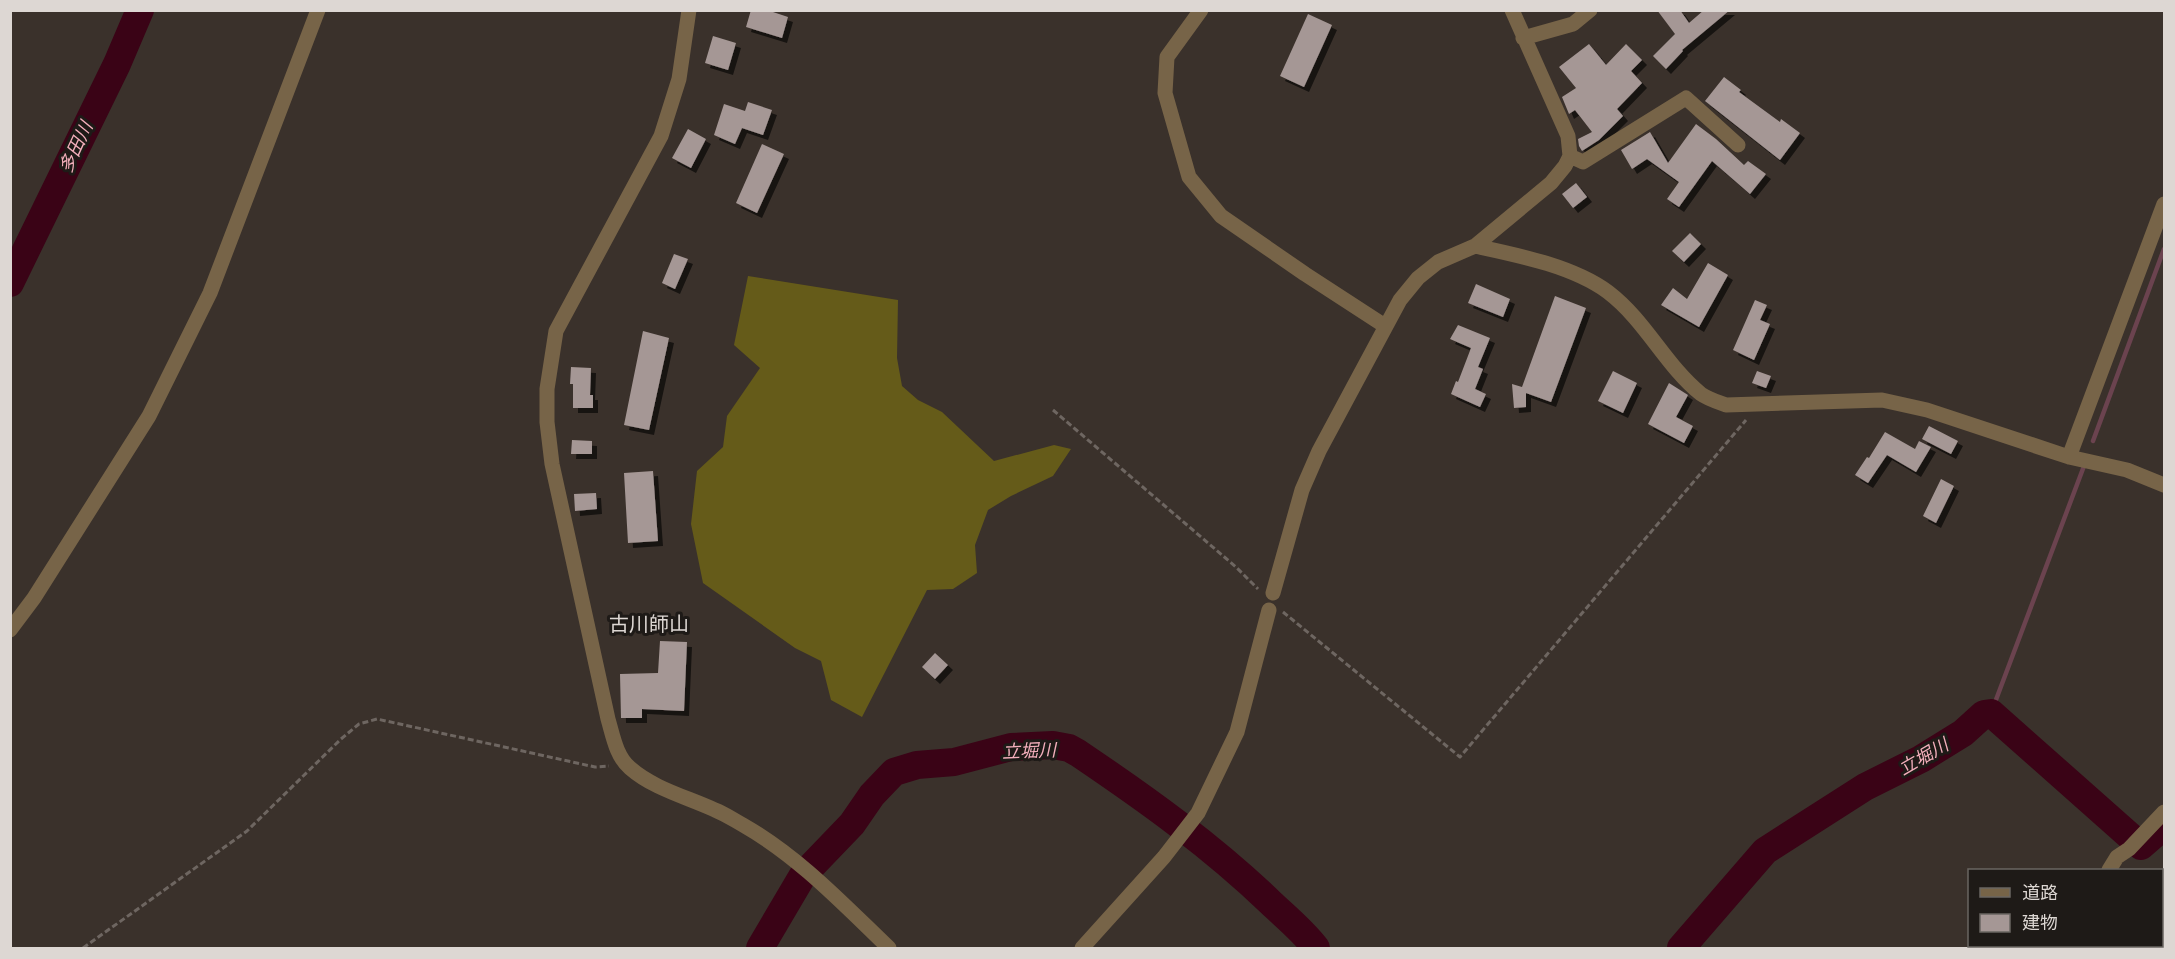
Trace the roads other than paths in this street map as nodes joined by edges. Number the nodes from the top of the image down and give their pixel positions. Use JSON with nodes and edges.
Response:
{"nodes":[{"id":1,"x":318,"y":10,"type":"edge"},
{"id":2,"x":689,"y":10,"type":"edge"},
{"id":3,"x":1201,"y":10,"type":"edge"},
{"id":4,"x":1512,"y":10,"type":"edge"},
{"id":5,"x":1590,"y":10,"type":"edge"},
{"id":6,"x":1523,"y":38,"type":"junction"},
{"id":7,"x":1738,"y":145,"type":"dead end"},
{"id":8,"x":1570,"y":156,"type":"junction"},
{"id":9,"x":2164,"y":204,"type":"edge"},
{"id":10,"x":1475,"y":246,"type":"junction"},
{"id":11,"x":1385,"y":326,"type":"junction"},
{"id":12,"x":2069,"y":457,"type":"junction"},
{"id":13,"x":2164,"y":485,"type":"edge"},
{"id":14,"x":10,"y":630,"type":"edge"},
{"id":15,"x":2164,"y":812,"type":"edge"},
{"id":16,"x":2110,"y":869,"type":"edge"},
{"id":17,"x":889,"y":948,"type":"edge"},
{"id":18,"x":1082,"y":948,"type":"edge"}],
"edges":[{"from":1,"to":14,"type":"street"},
{"from":2,"to":17,"type":"street"},
{"from":3,"to":11,"type":"street"},
{"from":4,"to":6,"type":"street"},
{"from":5,"to":6,"type":"street"},
{"from":6,"to":8,"type":"street"},
{"from":7,"to":8,"type":"street"},
{"from":8,"to":10,"type":"street"},
{"from":9,"to":12,"type":"street"},
{"from":10,"to":11,"type":"street"},
{"from":10,"to":12,"type":"street"},
{"from":11,"to":18,"type":"street"},
{"from":12,"to":13,"type":"street"},
{"from":15,"to":16,"type":"street"}]}
